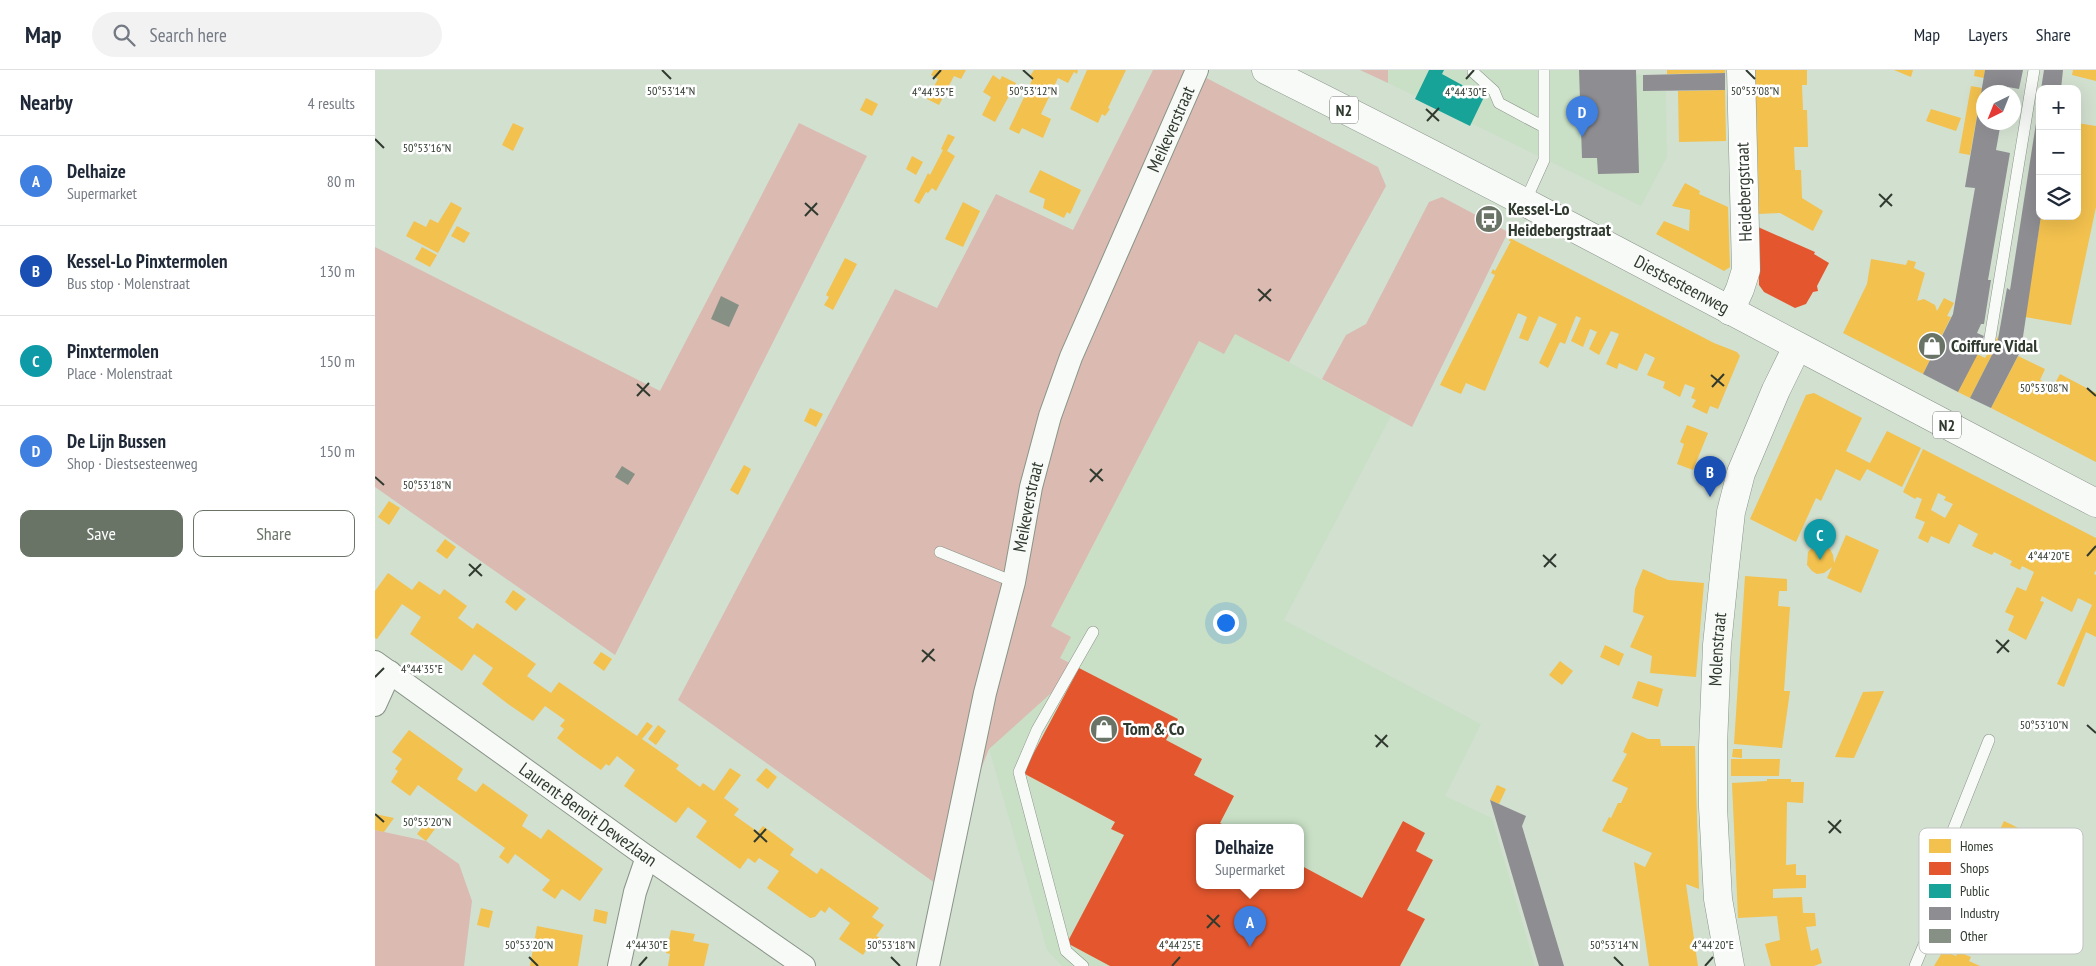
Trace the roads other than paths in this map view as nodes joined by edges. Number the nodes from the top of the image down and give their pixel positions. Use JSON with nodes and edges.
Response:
{"nodes":[{"id":1,"x":1197,"y":70,"type":"edge"},
{"id":2,"x":1266,"y":70,"type":"edge"},
{"id":3,"x":1544,"y":70,"type":"edge"},
{"id":4,"x":1741,"y":70,"type":"edge"},
{"id":5,"x":2034,"y":70,"type":"edge"},
{"id":6,"x":1473,"y":72,"type":"dead end"},
{"id":7,"x":1544,"y":127,"type":"junction"},
{"id":8,"x":1525,"y":202,"type":"junction"},
{"id":9,"x":1730,"y":311,"type":"junction"},
{"id":10,"x":1989,"y":344,"type":"dead end"},
{"id":11,"x":1797,"y":347,"type":"junction"},
{"id":12,"x":2096,"y":503,"type":"edge"},
{"id":13,"x":940,"y":552,"type":"dead end"},
{"id":14,"x":1014,"y":582,"type":"junction"},
{"id":15,"x":1093,"y":632,"type":"dead end"},
{"id":16,"x":382,"y":667,"type":"edge"},
{"id":17,"x":375,"y":706,"type":"edge"},
{"id":18,"x":1989,"y":740,"type":"dead end"},
{"id":19,"x":1954,"y":828,"type":"edge"},
{"id":20,"x":647,"y":857,"type":"junction"},
{"id":21,"x":1920,"y":954,"type":"edge"},
{"id":22,"x":619,"y":966,"type":"edge"},
{"id":23,"x":804,"y":966,"type":"edge"},
{"id":24,"x":928,"y":966,"type":"edge"},
{"id":25,"x":1083,"y":966,"type":"edge"},
{"id":26,"x":1730,"y":966,"type":"edge"},
{"id":27,"x":1915,"y":966,"type":"edge"}],
"edges":[{"from":1,"to":14,"type":"street","name":"Meikeverstraat"},
{"from":2,"to":8,"type":"main road","name":"Diestsesteenweg","number":"N2"},
{"from":3,"to":7,"type":"lane"},
{"from":4,"to":9,"type":"main road","name":"Heidebergstraat"},
{"from":5,"to":10,"type":"lane"},
{"from":6,"to":7,"type":"lane"},
{"from":7,"to":8,"type":"lane"},
{"from":8,"to":9,"type":"main road","name":"Diestsesteenweg","number":"N2"},
{"from":9,"to":11,"type":"main road","name":"Diestsesteenweg","number":"N2"},
{"from":11,"to":12,"type":"main road","name":"Diestsesteenweg","number":"N2"},
{"from":11,"to":26,"type":"main road","name":"Molenstraat"},
{"from":13,"to":14,"type":"lane"},
{"from":14,"to":24,"type":"street","name":"Meikeverstraat"},
{"from":15,"to":25,"type":"lane"},
{"from":16,"to":17,"type":"street"},
{"from":16,"to":20,"type":"street","name":"Laurent-Benoit Dewezlaan"},
{"from":18,"to":19,"type":"lane"},
{"from":20,"to":22,"type":"street"},
{"from":20,"to":23,"type":"street","name":"Laurent-Benoit Dewezlaan"},
{"from":21,"to":27,"type":"lane"}]}
